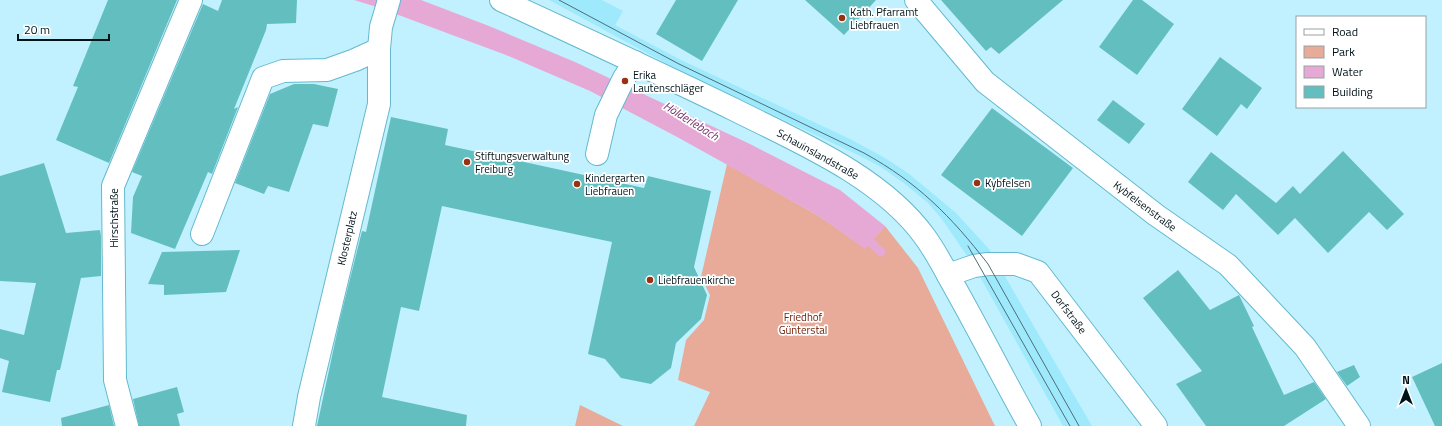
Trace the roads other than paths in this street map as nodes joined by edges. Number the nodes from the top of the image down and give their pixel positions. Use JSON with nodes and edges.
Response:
{"nodes":[{"id":1,"x":191,"y":0,"type":"edge"},
{"id":2,"x":389,"y":0,"type":"edge"},
{"id":3,"x":500,"y":0,"type":"edge"},
{"id":4,"x":916,"y":0,"type":"edge"},
{"id":5,"x":379,"y":49,"type":"junction"},
{"id":6,"x":629,"y":70,"type":"junction"},
{"id":7,"x":597,"y":154,"type":"dead end"},
{"id":8,"x":202,"y":234,"type":"dead end"},
{"id":9,"x":948,"y":275,"type":"junction"},
{"id":10,"x":126,"y":426,"type":"edge"},
{"id":11,"x":304,"y":426,"type":"edge"},
{"id":12,"x":1030,"y":426,"type":"edge"},
{"id":13,"x":1156,"y":426,"type":"edge"},
{"id":14,"x":1359,"y":426,"type":"edge"}],
"edges":[{"from":1,"to":10,"type":"street","name":"Hirschstraße"},
{"from":2,"to":5,"type":"street","name":"Klosterplatz"},
{"from":3,"to":6,"type":"street","name":"Schauinslandstraße"},
{"from":4,"to":14,"type":"street","name":"Kybfelsenstraße"},
{"from":5,"to":8,"type":"street"},
{"from":5,"to":11,"type":"street","name":"Klosterplatz"},
{"from":6,"to":7,"type":"street"},
{"from":6,"to":9,"type":"street","name":"Schauinslandstraße"},
{"from":9,"to":12,"type":"street","name":"Schauinslandstraße"},
{"from":9,"to":13,"type":"street","name":"Dorfstraße"}]}
